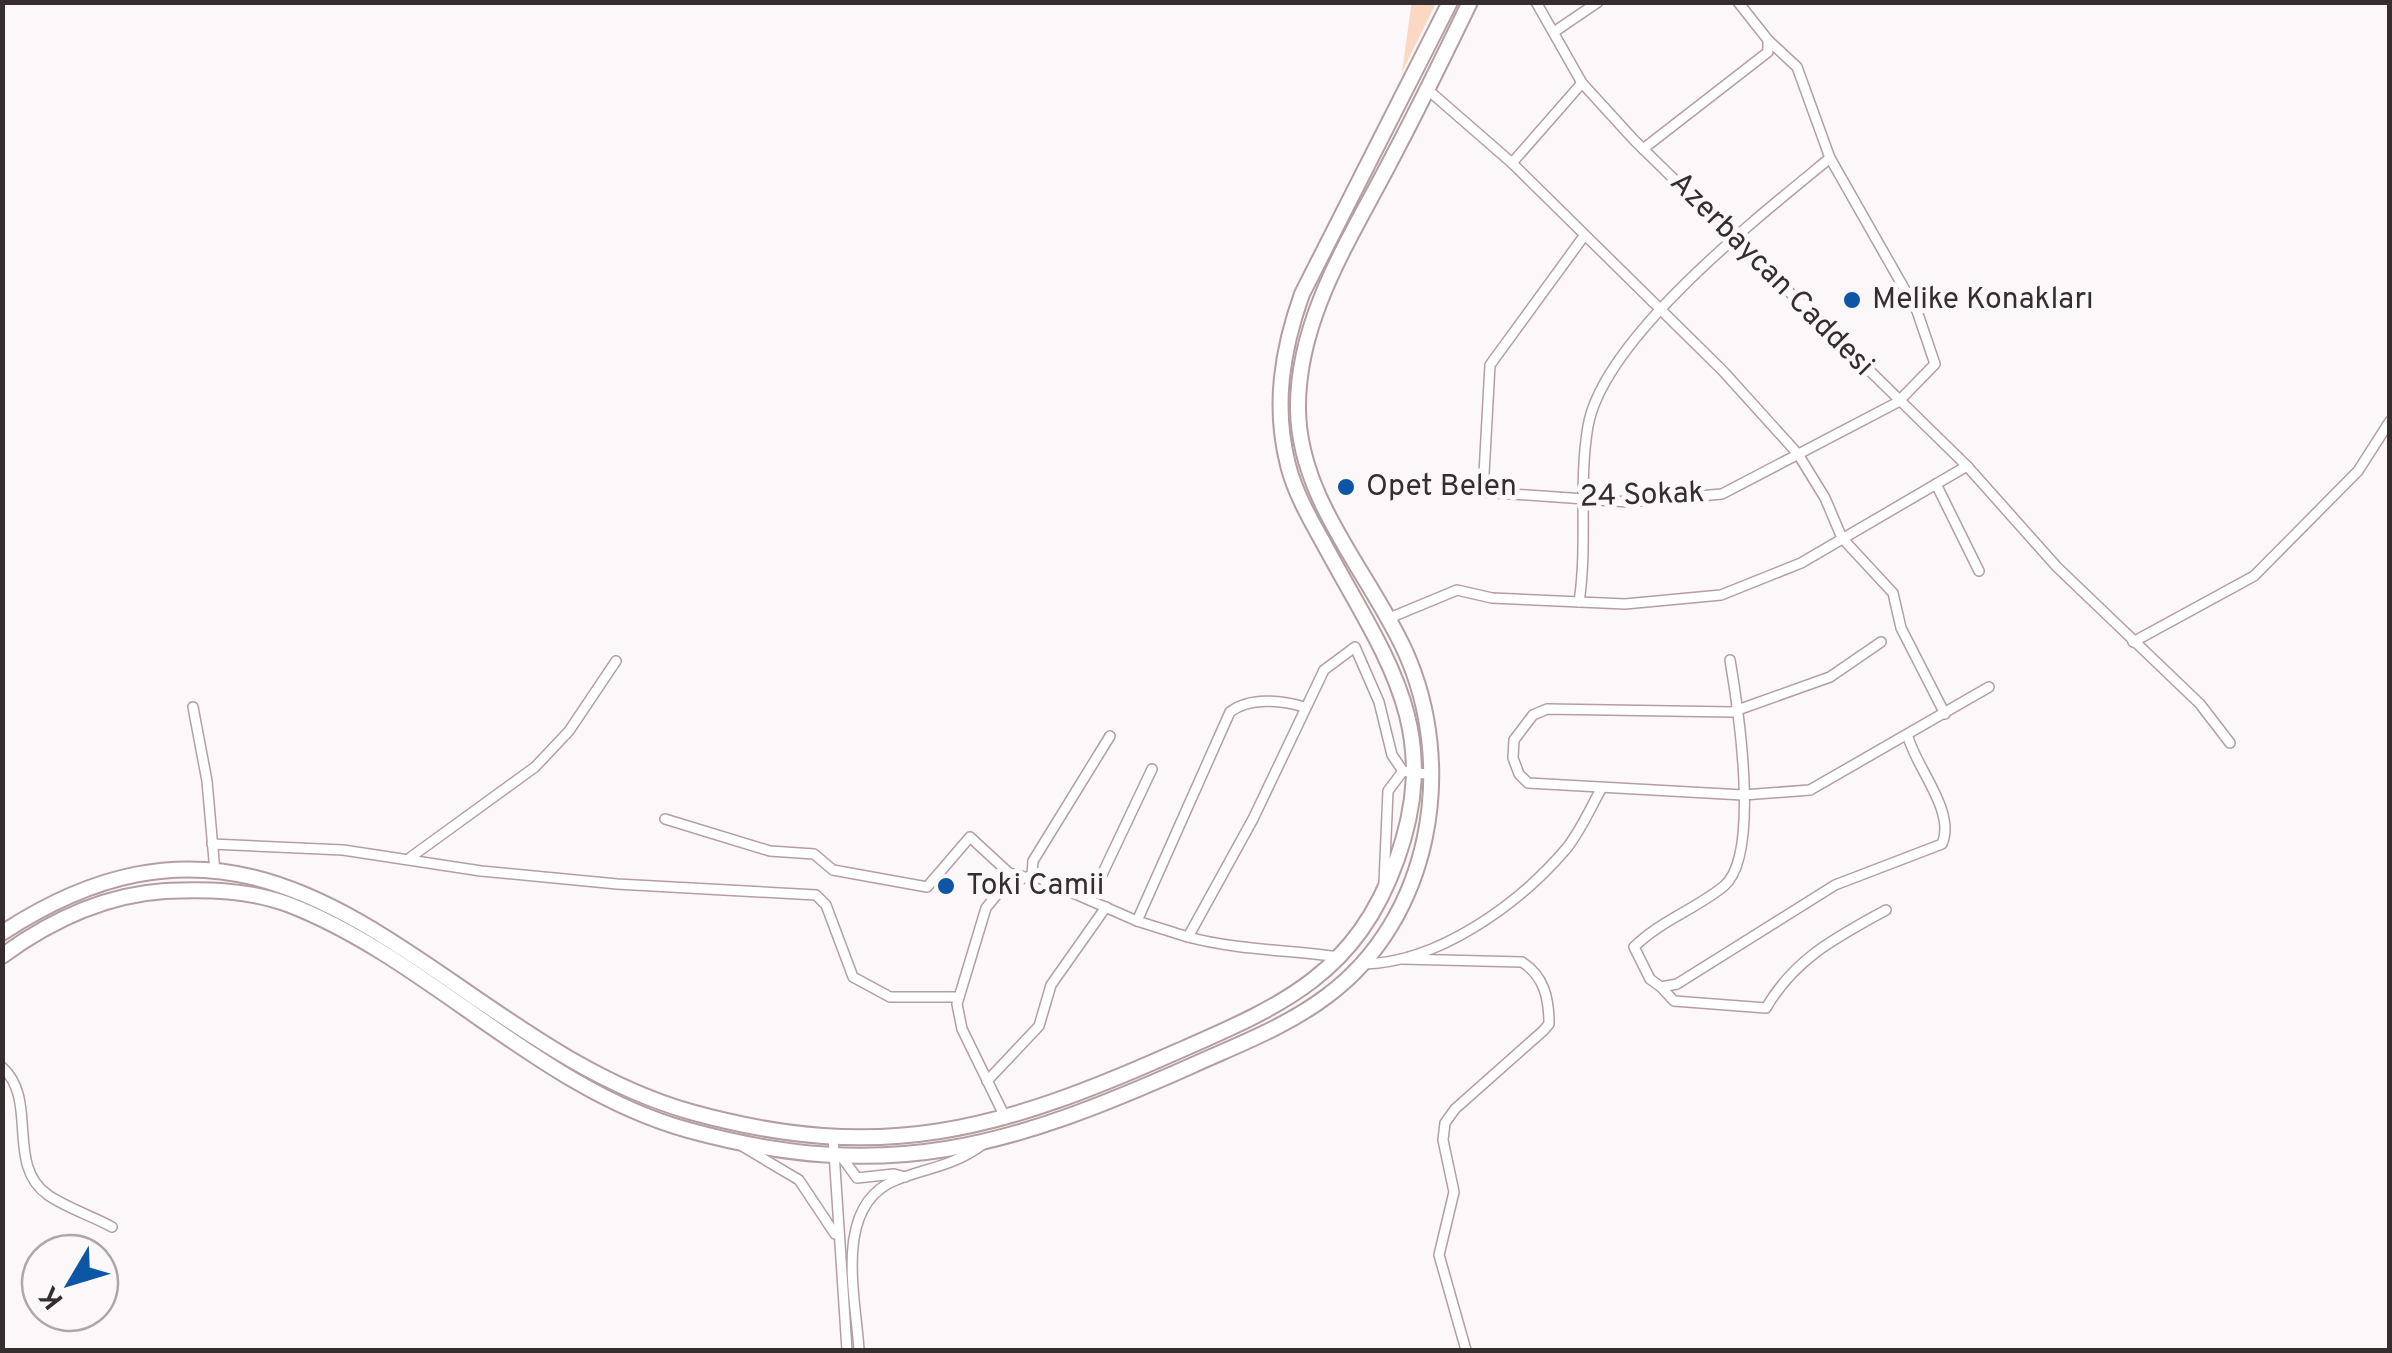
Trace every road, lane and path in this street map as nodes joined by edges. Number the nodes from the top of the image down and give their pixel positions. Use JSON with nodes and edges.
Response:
{"nodes":[{"id":1,"x":1450,"y":2,"type":"edge"},
{"id":2,"x":1470,"y":2,"type":"edge"},
{"id":3,"x":1536,"y":2,"type":"edge"},
{"id":4,"x":1738,"y":2,"type":"edge"},
{"id":5,"x":1597,"y":3,"type":"edge"},
{"id":6,"x":1554,"y":32,"type":"junction"},
{"id":7,"x":1768,"y":40,"type":"junction"},
{"id":8,"x":1582,"y":83,"type":"junction"},
{"id":9,"x":1427,"y":89,"type":"junction"},
{"id":10,"x":1643,"y":149,"type":"junction"},
{"id":11,"x":1830,"y":158,"type":"junction"},
{"id":12,"x":1512,"y":163,"type":"junction"},
{"id":13,"x":1733,"y":235,"type":"junction"},
{"id":14,"x":1584,"y":236,"type":"junction"},
{"id":15,"x":1660,"y":312,"type":"junction"},
{"id":16,"x":1898,"y":402,"type":"junction"},
{"id":17,"x":2390,"y":422,"type":"edge"},
{"id":18,"x":1798,"y":454,"type":"junction"},
{"id":19,"x":1967,"y":466,"type":"junction"},
{"id":20,"x":1936,"y":484,"type":"junction"},
{"id":21,"x":1587,"y":501,"type":"junction"},
{"id":22,"x":1842,"y":538,"type":"junction"},
{"id":23,"x":1978,"y":571,"type":"dead end"},
{"id":24,"x":1579,"y":602,"type":"junction"},
{"id":25,"x":1387,"y":619,"type":"junction"},
{"id":26,"x":1881,"y":642,"type":"dead end"},
{"id":27,"x":2132,"y":642,"type":"junction"},
{"id":28,"x":1730,"y":660,"type":"dead end"},
{"id":29,"x":616,"y":661,"type":"dead end"},
{"id":30,"x":1989,"y":686,"type":"dead end"},
{"id":31,"x":193,"y":706,"type":"dead end"},
{"id":32,"x":1304,"y":707,"type":"junction"},
{"id":33,"x":1738,"y":709,"type":"junction"},
{"id":34,"x":1945,"y":714,"type":"junction"},
{"id":35,"x":1110,"y":736,"type":"dead end"},
{"id":36,"x":1908,"y":737,"type":"junction"},
{"id":37,"x":2230,"y":743,"type":"dead end"},
{"id":38,"x":1152,"y":769,"type":"dead end"},
{"id":39,"x":1410,"y":773,"type":"junction"},
{"id":40,"x":1433,"y":775,"type":"junction"},
{"id":41,"x":1601,"y":790,"type":"junction"},
{"id":42,"x":1743,"y":795,"type":"junction"},
{"id":43,"x":664,"y":818,"type":"dead end"},
{"id":44,"x":212,"y":844,"type":"junction"},
{"id":45,"x":411,"y":857,"type":"junction"},
{"id":46,"x":198,"y":870,"type":"junction"},
{"id":47,"x":215,"y":872,"type":"junction"},
{"id":48,"x":1028,"y":876,"type":"junction"},
{"id":49,"x":1384,"y":898,"type":"junction"},
{"id":50,"x":1090,"y":900,"type":"junction"},
{"id":51,"x":1106,"y":907,"type":"junction"},
{"id":52,"x":1886,"y":910,"type":"dead end"},
{"id":53,"x":1138,"y":921,"type":"junction"},
{"id":54,"x":2,"y":933,"type":"edge"},
{"id":55,"x":1188,"y":937,"type":"junction"},
{"id":56,"x":2,"y":956,"type":"edge"},
{"id":57,"x":1342,"y":958,"type":"junction"},
{"id":58,"x":1402,"y":959,"type":"junction"},
{"id":59,"x":1361,"y":964,"type":"junction"},
{"id":60,"x":1660,"y":987,"type":"junction"},
{"id":61,"x":959,"y":997,"type":"junction"},
{"id":62,"x":2,"y":1068,"type":"edge"},
{"id":63,"x":987,"y":1081,"type":"junction"},
{"id":64,"x":1006,"y":1119,"type":"junction"},
{"id":65,"x":834,"y":1137,"type":"junction"},
{"id":66,"x":735,"y":1141,"type":"junction"},
{"id":67,"x":983,"y":1144,"type":"junction"},
{"id":68,"x":838,"y":1156,"type":"junction"},
{"id":69,"x":905,"y":1177,"type":"junction"},
{"id":70,"x":112,"y":1226,"type":"dead end"},
{"id":71,"x":839,"y":1242,"type":"junction"},
{"id":72,"x":847,"y":1350,"type":"edge"},
{"id":73,"x":859,"y":1350,"type":"edge"},
{"id":74,"x":1466,"y":1350,"type":"edge"}],
"edges":[{"from":1,"to":39,"type":"highway"},
{"from":2,"to":9,"type":"highway"},
{"from":3,"to":6,"type":"street","name":"Azerbaycan Caddesi"},
{"from":4,"to":7,"type":"street"},
{"from":5,"to":6,"type":"street"},
{"from":6,"to":8,"type":"street","name":"Azerbaycan Caddesi"},
{"from":7,"to":10,"type":"street"},
{"from":7,"to":11,"type":"street"},
{"from":8,"to":10,"type":"street","name":"Azerbaycan Caddesi"},
{"from":8,"to":12,"type":"street"},
{"from":9,"to":12,"type":"street"},
{"from":9,"to":25,"type":"highway"},
{"from":10,"to":13,"type":"street","name":"Azerbaycan Caddesi"},
{"from":11,"to":13,"type":"street"},
{"from":11,"to":16,"type":"street","name":"24 Sokak"},
{"from":12,"to":14,"type":"street"},
{"from":13,"to":15,"type":"street"},
{"from":13,"to":16,"type":"street","name":"Azerbaycan Caddesi"},
{"from":14,"to":15,"type":"street"},
{"from":14,"to":21,"type":"street","name":"24 Sokak"},
{"from":15,"to":18,"type":"street"},
{"from":15,"to":21,"type":"street"},
{"from":16,"to":18,"type":"street","name":"24 Sokak"},
{"from":16,"to":19,"type":"street","name":"Azerbaycan Caddesi"},
{"from":17,"to":27,"type":"street"},
{"from":18,"to":21,"type":"street","name":"24 Sokak"},
{"from":18,"to":22,"type":"street"},
{"from":19,"to":20,"type":"street"},
{"from":19,"to":27,"type":"street","name":"Azerbaycan Caddesi"},
{"from":20,"to":22,"type":"street"},
{"from":20,"to":23,"type":"street"},
{"from":21,"to":24,"type":"street"},
{"from":22,"to":24,"type":"street"},
{"from":22,"to":34,"type":"street"},
{"from":24,"to":25,"type":"street"},
{"from":25,"to":40,"type":"highway"},
{"from":26,"to":33,"type":"street"},
{"from":27,"to":37,"type":"street","name":"Azerbaycan Caddesi"},
{"from":28,"to":33,"type":"street"},
{"from":29,"to":45,"type":"street"},
{"from":30,"to":34,"type":"street"},
{"from":31,"to":44,"type":"street"},
{"from":32,"to":39,"type":"street"},
{"from":32,"to":53,"type":"street"},
{"from":32,"to":55,"type":"street"},
{"from":33,"to":41,"type":"street"},
{"from":33,"to":42,"type":"street"},
{"from":34,"to":36,"type":"street"},
{"from":35,"to":48,"type":"street"},
{"from":36,"to":42,"type":"street"},
{"from":36,"to":60,"type":"street"},
{"from":38,"to":50,"type":"street"},
{"from":39,"to":40,"type":"street"},
{"from":39,"to":49,"type":"highway"},
{"from":39,"to":49,"type":"street"},
{"from":40,"to":59,"type":"highway"},
{"from":41,"to":42,"type":"street"},
{"from":41,"to":58,"type":"street"},
{"from":42,"to":60,"type":"street"},
{"from":43,"to":48,"type":"street"},
{"from":44,"to":45,"type":"street"},
{"from":44,"to":46,"type":"street"},
{"from":44,"to":47,"type":"street"},
{"from":45,"to":61,"type":"street"},
{"from":46,"to":47,"type":"highway"},
{"from":46,"to":54,"type":"highway"},
{"from":47,"to":65,"type":"highway"},
{"from":48,"to":50,"type":"street"},
{"from":48,"to":61,"type":"street"},
{"from":49,"to":57,"type":"highway"},
{"from":50,"to":51,"type":"street"},
{"from":51,"to":53,"type":"street"},
{"from":51,"to":63,"type":"street"},
{"from":52,"to":60,"type":"street"},
{"from":53,"to":55,"type":"street"},
{"from":55,"to":57,"type":"street"},
{"from":56,"to":66,"type":"highway"},
{"from":57,"to":64,"type":"highway"},
{"from":58,"to":59,"type":"street"},
{"from":58,"to":74,"type":"street"},
{"from":59,"to":67,"type":"highway"},
{"from":61,"to":63,"type":"street"},
{"from":62,"to":70,"type":"street"},
{"from":63,"to":64,"type":"street"},
{"from":64,"to":65,"type":"highway"},
{"from":65,"to":68,"type":"street"},
{"from":66,"to":68,"type":"highway"},
{"from":66,"to":71,"type":"street"},
{"from":67,"to":68,"type":"highway"},
{"from":67,"to":69,"type":"street"},
{"from":68,"to":69,"type":"street"},
{"from":68,"to":71,"type":"street"},
{"from":69,"to":73,"type":"street"},
{"from":71,"to":72,"type":"street"}]}
